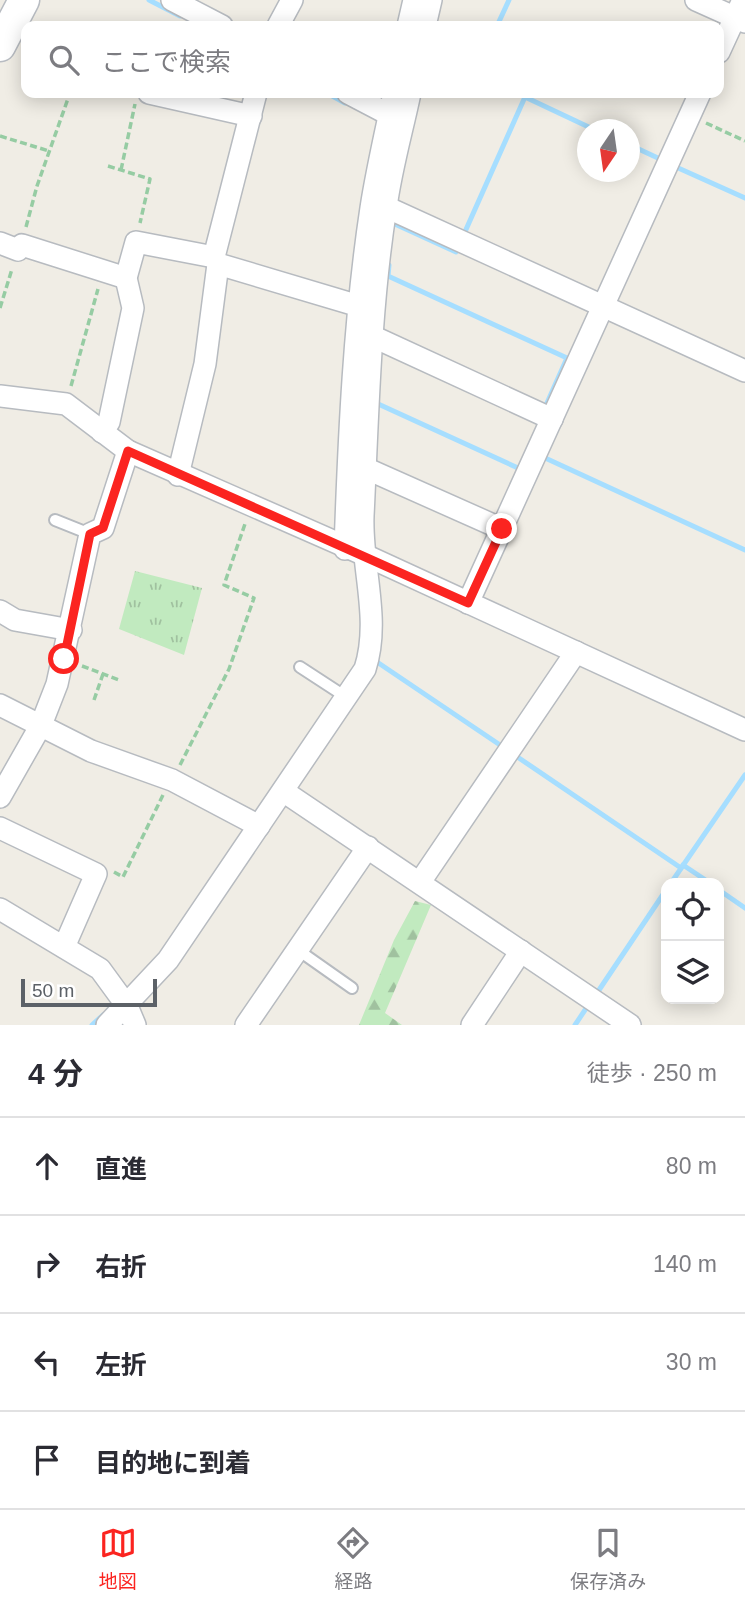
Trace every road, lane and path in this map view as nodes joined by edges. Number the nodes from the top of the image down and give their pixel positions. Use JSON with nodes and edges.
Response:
{"nodes":[{"id":1,"x":24,"y":0,"type":"edge"},
{"id":2,"x":172,"y":0,"type":"edge"},
{"id":3,"x":292,"y":0,"type":"edge"},
{"id":4,"x":414,"y":0,"type":"edge"},
{"id":5,"x":431,"y":0,"type":"edge"},
{"id":6,"x":696,"y":0,"type":"edge"},
{"id":7,"x":741,"y":13,"type":"edge"},
{"id":8,"x":212,"y":21,"type":"edge"},
{"id":9,"x":281,"y":21,"type":"edge"},
{"id":10,"x":409,"y":21,"type":"edge"},
{"id":11,"x":426,"y":21,"type":"edge"},
{"id":12,"x":724,"y":43,"type":"edge"},
{"id":13,"x":0,"y":46,"type":"edge"},
{"id":14,"x":67,"y":98,"type":"edge"},
{"id":15,"x":137,"y":98,"type":"edge"},
{"id":16,"x":171,"y":98,"type":"edge"},
{"id":17,"x":255,"y":98,"type":"edge"},
{"id":18,"x":358,"y":98,"type":"edge"},
{"id":19,"x":395,"y":98,"type":"edge"},
{"id":20,"x":408,"y":98,"type":"edge"},
{"id":21,"x":698,"y":98,"type":"edge"},
{"id":22,"x":251,"y":116,"type":"junction"},
{"id":23,"x":690,"y":116,"type":"junction"},
{"id":24,"x":397,"y":117,"type":"junction"},
{"id":25,"x":0,"y":136,"type":"edge"},
{"id":26,"x":745,"y":141,"type":"edge"},
{"id":27,"x":49,"y":151,"type":"junction"},
{"id":28,"x":108,"y":166,"type":"dead end"},
{"id":29,"x":121,"y":170,"type":"junction"},
{"id":30,"x":386,"y":207,"type":"junction"},
{"id":31,"x":136,"y":242,"type":"junction"},
{"id":32,"x":13,"y":246,"type":"edge"},
{"id":33,"x":216,"y":261,"type":"junction"},
{"id":34,"x":102,"y":270,"type":"junction"},
{"id":35,"x":126,"y":278,"type":"junction"},
{"id":36,"x":603,"y":306,"type":"junction"},
{"id":37,"x":0,"y":309,"type":"edge"},
{"id":38,"x":367,"y":320,"type":"junction"},
{"id":39,"x":745,"y":371,"type":"edge"},
{"id":40,"x":0,"y":396,"type":"edge"},
{"id":41,"x":66,"y":404,"type":"junction"},
{"id":42,"x":552,"y":419,"type":"junction"},
{"id":43,"x":102,"y":432,"type":"junction"},
{"id":44,"x":128,"y":451,"type":"junction"},
{"id":45,"x":365,"y":468,"type":"junction"},
{"id":46,"x":178,"y":475,"type":"junction"},
{"id":47,"x":251,"y":508,"type":"junction"},
{"id":48,"x":55,"y":520,"type":"dead end"},
{"id":49,"x":502,"y":529,"type":"junction"},
{"id":50,"x":90,"y":534,"type":"junction"},
{"id":51,"x":345,"y":549,"type":"junction"},
{"id":52,"x":367,"y":556,"type":"junction"},
{"id":53,"x":468,"y":603,"type":"junction"},
{"id":54,"x":0,"y":611,"type":"edge"},
{"id":55,"x":71,"y":630,"type":"junction"},
{"id":56,"x":576,"y":652,"type":"junction"},
{"id":57,"x":82,"y":666,"type":"dead end"},
{"id":58,"x":300,"y":667,"type":"dead end"},
{"id":59,"x":103,"y":674,"type":"junction"},
{"id":60,"x":119,"y":680,"type":"dead end"},
{"id":61,"x":346,"y":697,"type":"junction"},
{"id":62,"x":94,"y":700,"type":"dead end"},
{"id":63,"x":0,"y":705,"type":"edge"},
{"id":64,"x":41,"y":725,"type":"junction"},
{"id":65,"x":745,"y":730,"type":"edge"},
{"id":66,"x":172,"y":780,"type":"junction"},
{"id":67,"x":284,"y":791,"type":"junction"},
{"id":68,"x":0,"y":797,"type":"edge"},
{"id":69,"x":259,"y":826,"type":"junction"},
{"id":70,"x":0,"y":828,"type":"edge"},
{"id":71,"x":368,"y":847,"type":"junction"},
{"id":72,"x":96,"y":874,"type":"junction"},
{"id":73,"x":420,"y":882,"type":"junction"},
{"id":74,"x":0,"y":909,"type":"edge"},
{"id":75,"x":64,"y":947,"type":"junction"},
{"id":76,"x":298,"y":950,"type":"junction"},
{"id":77,"x":521,"y":951,"type":"junction"},
{"id":78,"x":352,"y":988,"type":"dead end"},
{"id":79,"x":131,"y":1016,"type":"edge"},
{"id":80,"x":107,"y":1025,"type":"edge"},
{"id":81,"x":246,"y":1025,"type":"edge"},
{"id":82,"x":472,"y":1025,"type":"edge"},
{"id":83,"x":630,"y":1025,"type":"edge"}],
"edges":[{"from":1,"to":13,"type":"street"},
{"from":2,"to":8,"type":"street"},
{"from":3,"to":9,"type":"street"},
{"from":4,"to":10,"type":"street"},
{"from":5,"to":11,"type":"street"},
{"from":6,"to":7,"type":"street"},
{"from":7,"to":12,"type":"street"},
{"from":14,"to":27,"type":"path"},
{"from":15,"to":29,"type":"path"},
{"from":16,"to":22,"type":"street"},
{"from":17,"to":22,"type":"street"},
{"from":18,"to":24,"type":"street"},
{"from":19,"to":24,"type":"street"},
{"from":20,"to":24,"type":"street"},
{"from":21,"to":23,"type":"street"},
{"from":22,"to":33,"type":"street"},
{"from":23,"to":26,"type":"path"},
{"from":23,"to":36,"type":"street"},
{"from":24,"to":30,"type":"street"},
{"from":24,"to":38,"type":"street"},
{"from":25,"to":27,"type":"path"},
{"from":27,"to":32,"type":"path"},
{"from":28,"to":29,"type":"path"},
{"from":29,"to":31,"type":"path"},
{"from":30,"to":36,"type":"street"},
{"from":30,"to":38,"type":"street"},
{"from":31,"to":33,"type":"street"},
{"from":31,"to":35,"type":"street"},
{"from":32,"to":34,"type":"street"},
{"from":32,"to":37,"type":"path"},
{"from":33,"to":38,"type":"street"},
{"from":33,"to":46,"type":"street"},
{"from":34,"to":35,"type":"street"},
{"from":34,"to":41,"type":"path"},
{"from":35,"to":43,"type":"street"},
{"from":36,"to":39,"type":"street"},
{"from":36,"to":42,"type":"street"},
{"from":38,"to":42,"type":"street"},
{"from":38,"to":45,"type":"street"},
{"from":38,"to":51,"type":"street"},
{"from":40,"to":41,"type":"street"},
{"from":41,"to":43,"type":"street"},
{"from":42,"to":49,"type":"street"},
{"from":43,"to":44,"type":"street"},
{"from":44,"to":46,"type":"street"},
{"from":44,"to":50,"type":"street"},
{"from":45,"to":49,"type":"street"},
{"from":45,"to":52,"type":"street"},
{"from":46,"to":47,"type":"street"},
{"from":47,"to":51,"type":"street"},
{"from":47,"to":66,"type":"path"},
{"from":48,"to":50,"type":"lane"},
{"from":49,"to":53,"type":"street"},
{"from":50,"to":55,"type":"street"},
{"from":51,"to":52,"type":"street"},
{"from":52,"to":53,"type":"street"},
{"from":52,"to":61,"type":"street"},
{"from":53,"to":56,"type":"street"},
{"from":54,"to":55,"type":"street"},
{"from":55,"to":64,"type":"street"},
{"from":56,"to":65,"type":"street"},
{"from":56,"to":73,"type":"street"},
{"from":57,"to":59,"type":"path"},
{"from":58,"to":61,"type":"lane"},
{"from":59,"to":60,"type":"path"},
{"from":59,"to":62,"type":"path"},
{"from":61,"to":67,"type":"street"},
{"from":63,"to":64,"type":"street"},
{"from":64,"to":66,"type":"street"},
{"from":64,"to":68,"type":"street"},
{"from":66,"to":69,"type":"street"},
{"from":66,"to":72,"type":"path"},
{"from":67,"to":69,"type":"street"},
{"from":67,"to":71,"type":"street"},
{"from":69,"to":79,"type":"street"},
{"from":70,"to":72,"type":"street"},
{"from":71,"to":73,"type":"street"},
{"from":71,"to":76,"type":"street"},
{"from":72,"to":75,"type":"street"},
{"from":73,"to":77,"type":"street"},
{"from":74,"to":75,"type":"street"},
{"from":75,"to":79,"type":"street"},
{"from":76,"to":78,"type":"lane"},
{"from":76,"to":81,"type":"street"},
{"from":77,"to":82,"type":"street"},
{"from":77,"to":83,"type":"street"},
{"from":79,"to":80,"type":"street"}]}
